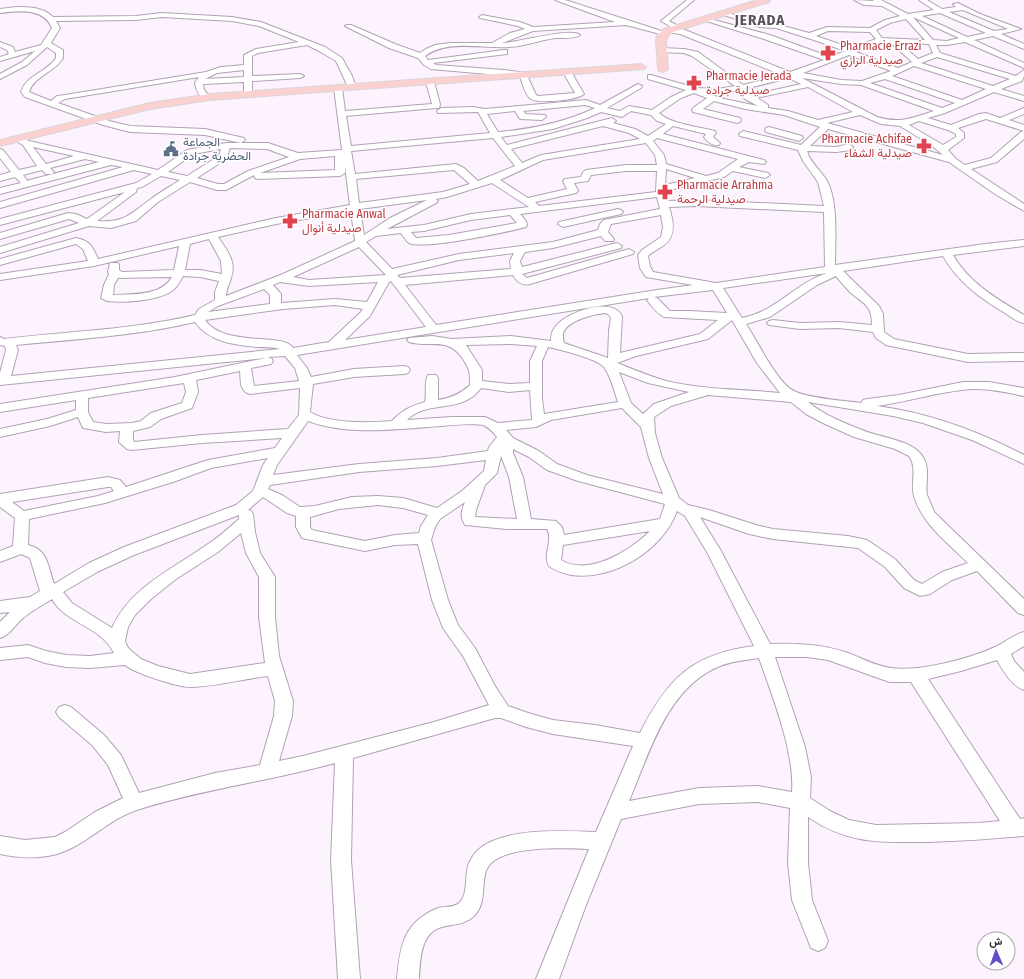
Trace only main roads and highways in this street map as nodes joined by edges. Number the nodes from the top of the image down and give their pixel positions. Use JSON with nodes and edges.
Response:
{"nodes":[{"id":1,"x":766,"y":0,"type":"edge"},
{"id":2,"x":661,"y":53,"type":"junction"},
{"id":3,"x":644,"y":75,"type":"junction"},
{"id":4,"x":0,"y":143,"type":"edge"}],
"edges":[{"from":1,"to":2,"type":"main road"},
{"from":2,"to":3,"type":"main road"},
{"from":2,"to":3,"type":"main road"},
{"from":3,"to":4,"type":"main road"}]}
